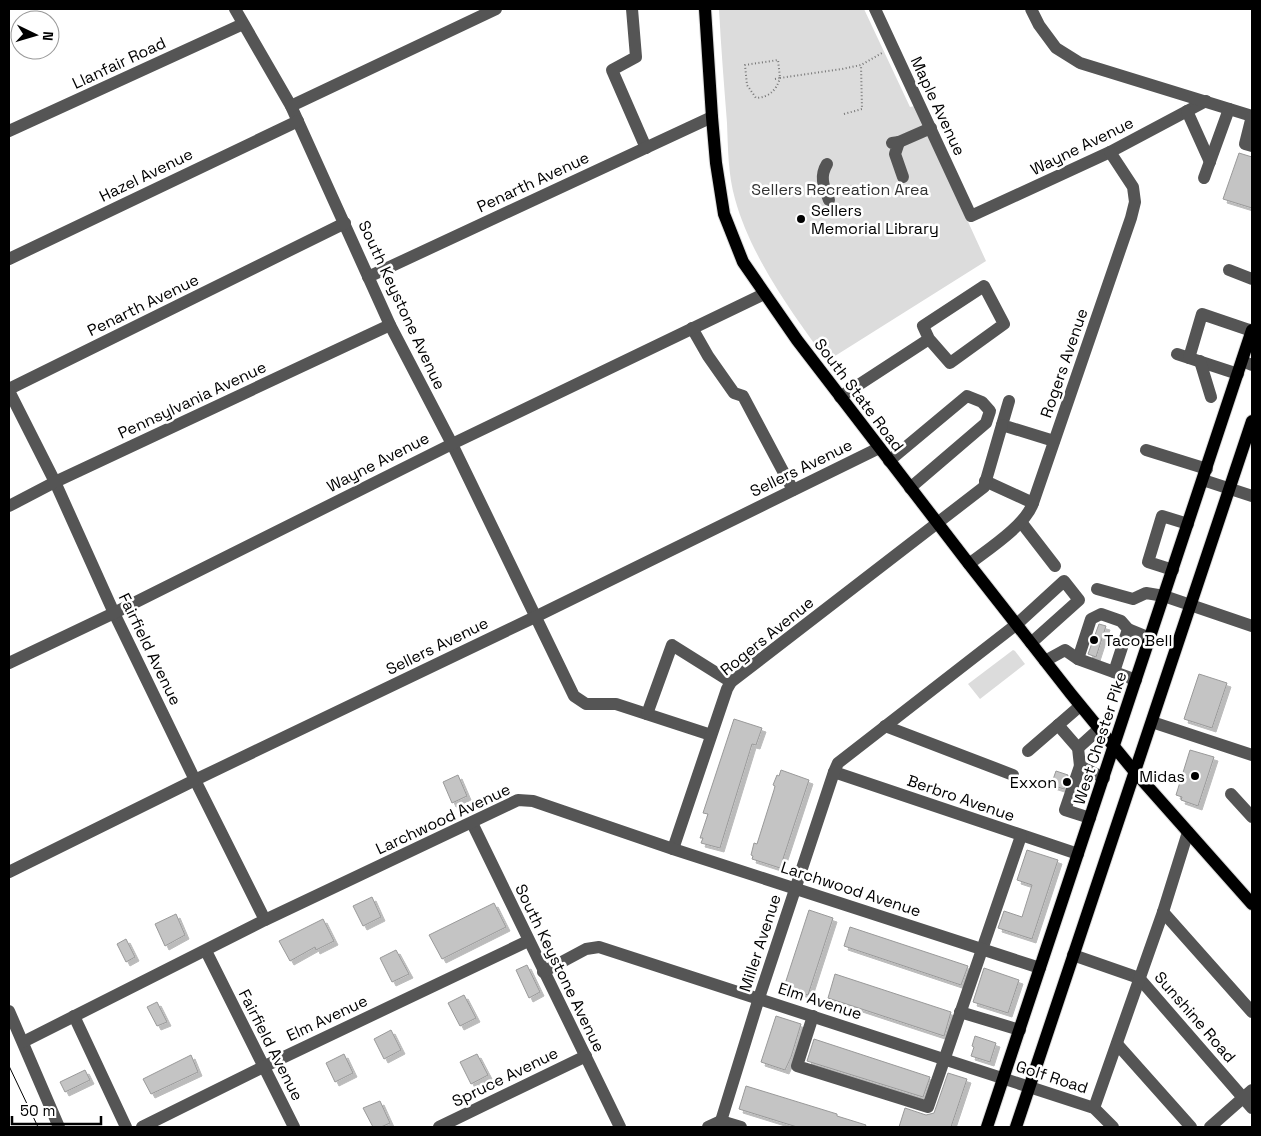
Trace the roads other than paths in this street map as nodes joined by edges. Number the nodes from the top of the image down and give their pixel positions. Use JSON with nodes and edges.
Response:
{"nodes":[{"id":1,"x":235,"y":9,"type":"edge"},
{"id":2,"x":496,"y":9,"type":"edge"},
{"id":3,"x":632,"y":9,"type":"edge"},
{"id":4,"x":705,"y":9,"type":"edge"},
{"id":5,"x":875,"y":9,"type":"edge"},
{"id":6,"x":1031,"y":9,"type":"edge"},
{"id":7,"x":243,"y":24,"type":"junction"},
{"id":8,"x":1206,"y":101,"type":"junction"},
{"id":9,"x":291,"y":106,"type":"junction"},
{"id":10,"x":1229,"y":108,"type":"junction"},
{"id":11,"x":1187,"y":111,"type":"junction"},
{"id":12,"x":1252,"y":116,"type":"edge"},
{"id":13,"x":712,"y":117,"type":"junction"},
{"id":14,"x":298,"y":121,"type":"junction"},
{"id":15,"x":931,"y":128,"type":"junction"},
{"id":16,"x":9,"y":131,"type":"edge"},
{"id":17,"x":1248,"y":145,"type":"edge"},
{"id":18,"x":646,"y":148,"type":"junction"},
{"id":19,"x":1110,"y":152,"type":"junction"},
{"id":20,"x":1210,"y":162,"type":"junction"},
{"id":21,"x":827,"y":164,"type":"dead end"},
{"id":22,"x":903,"y":177,"type":"dead end"},
{"id":23,"x":1204,"y":178,"type":"dead end"},
{"id":24,"x":828,"y":200,"type":"dead end"},
{"id":25,"x":971,"y":216,"type":"joint"},
{"id":26,"x":345,"y":223,"type":"junction"},
{"id":27,"x":9,"y":259,"type":"edge"},
{"id":28,"x":1230,"y":270,"type":"dead end"},
{"id":29,"x":368,"y":277,"type":"junction"},
{"id":30,"x":1252,"y":279,"type":"edge"},
{"id":31,"x":764,"y":294,"type":"junction"},
{"id":32,"x":390,"y":325,"type":"junction"},
{"id":33,"x":692,"y":328,"type":"junction"},
{"id":34,"x":1252,"y":330,"type":"edge"},
{"id":35,"x":929,"y":339,"type":"junction"},
{"id":36,"x":1189,"y":358,"type":"junction"},
{"id":37,"x":1244,"y":367,"type":"edge"},
{"id":38,"x":9,"y":390,"type":"edge"},
{"id":39,"x":840,"y":397,"type":"junction"},
{"id":40,"x":1211,"y":397,"type":"dead end"},
{"id":41,"x":1009,"y":401,"type":"dead end"},
{"id":42,"x":1252,"y":421,"type":"edge"},
{"id":43,"x":1002,"y":424,"type":"junction"},
{"id":44,"x":1054,"y":441,"type":"junction"},
{"id":45,"x":452,"y":444,"type":"junction"},
{"id":46,"x":879,"y":448,"type":"junction"},
{"id":47,"x":1146,"y":450,"type":"dead end"},
{"id":48,"x":889,"y":461,"type":"junction"},
{"id":49,"x":1205,"y":474,"type":"junction"},
{"id":50,"x":986,"y":481,"type":"junction"},
{"id":51,"x":55,"y":482,"type":"junction"},
{"id":52,"x":910,"y":488,"type":"junction"},
{"id":53,"x":1230,"y":488,"type":"junction"},
{"id":54,"x":793,"y":490,"type":"junction"},
{"id":55,"x":1252,"y":496,"type":"edge"},
{"id":56,"x":1033,"y":503,"type":"junction"},
{"id":57,"x":9,"y":506,"type":"edge"},
{"id":58,"x":1021,"y":522,"type":"junction"},
{"id":59,"x":937,"y":523,"type":"junction"},
{"id":60,"x":1188,"y":524,"type":"junction"},
{"id":61,"x":968,"y":564,"type":"junction"},
{"id":62,"x":1054,"y":566,"type":"dead end"},
{"id":63,"x":1173,"y":570,"type":"junction"},
{"id":64,"x":1097,"y":589,"type":"dead end"},
{"id":65,"x":1164,"y":596,"type":"junction"},
{"id":66,"x":1191,"y":606,"type":"junction"},
{"id":67,"x":114,"y":613,"type":"junction"},
{"id":68,"x":534,"y":617,"type":"junction"},
{"id":69,"x":1017,"y":624,"type":"junction"},
{"id":70,"x":1125,"y":625,"type":"junction"},
{"id":71,"x":1252,"y":626,"type":"edge"},
{"id":72,"x":1150,"y":638,"type":"junction"},
{"id":73,"x":1032,"y":643,"type":"junction"},
{"id":74,"x":1078,"y":660,"type":"junction"},
{"id":75,"x":1045,"y":661,"type":"junction"},
{"id":76,"x":9,"y":663,"type":"edge"},
{"id":77,"x":1114,"y":672,"type":"junction"},
{"id":78,"x":1136,"y":680,"type":"junction"},
{"id":79,"x":731,"y":682,"type":"junction"},
{"id":80,"x":1080,"y":706,"type":"junction"},
{"id":81,"x":647,"y":714,"type":"junction"},
{"id":82,"x":1152,"y":722,"type":"junction"},
{"id":83,"x":1058,"y":725,"type":"junction"},
{"id":84,"x":885,"y":726,"type":"junction"},
{"id":85,"x":1099,"y":729,"type":"junction"},
{"id":86,"x":711,"y":735,"type":"junction"},
{"id":87,"x":1114,"y":747,"type":"junction"},
{"id":88,"x":1078,"y":748,"type":"junction"},
{"id":89,"x":1028,"y":751,"type":"dead end"},
{"id":90,"x":1252,"y":755,"type":"edge"},
{"id":91,"x":1080,"y":766,"type":"junction"},
{"id":92,"x":1134,"y":771,"type":"junction"},
{"id":93,"x":834,"y":772,"type":"junction"},
{"id":94,"x":1013,"y":775,"type":"dead end"},
{"id":95,"x":1104,"y":778,"type":"junction"},
{"id":96,"x":195,"y":780,"type":"junction"},
{"id":97,"x":1231,"y":794,"type":"dead end"},
{"id":98,"x":1252,"y":817,"type":"edge"},
{"id":99,"x":1090,"y":818,"type":"junction"},
{"id":100,"x":472,"y":823,"type":"junction"},
{"id":101,"x":1188,"y":832,"type":"junction"},
{"id":102,"x":1021,"y":836,"type":"junction"},
{"id":103,"x":673,"y":849,"type":"junction"},
{"id":104,"x":1078,"y":854,"type":"junction"},
{"id":105,"x":9,"y":872,"type":"edge"},
{"id":106,"x":795,"y":888,"type":"junction"},
{"id":107,"x":1252,"y":904,"type":"edge"},
{"id":108,"x":1162,"y":912,"type":"junction"},
{"id":109,"x":266,"y":920,"type":"junction"},
{"id":110,"x":528,"y":941,"type":"junction"},
{"id":111,"x":982,"y":949,"type":"junction"},
{"id":112,"x":206,"y":951,"type":"junction"},
{"id":113,"x":1073,"y":955,"type":"junction"},
{"id":114,"x":1040,"y":968,"type":"junction"},
{"id":115,"x":543,"y":972,"type":"junction"},
{"id":116,"x":1139,"y":978,"type":"junction"},
{"id":117,"x":759,"y":998,"type":"junction"},
{"id":118,"x":9,"y":1011,"type":"edge"},
{"id":119,"x":960,"y":1012,"type":"junction"},
{"id":120,"x":1252,"y":1012,"type":"edge"},
{"id":121,"x":74,"y":1016,"type":"junction"},
{"id":122,"x":813,"y":1016,"type":"junction"},
{"id":123,"x":1020,"y":1030,"type":"junction"},
{"id":124,"x":23,"y":1042,"type":"junction"},
{"id":125,"x":1117,"y":1044,"type":"junction"},
{"id":126,"x":586,"y":1056,"type":"junction"},
{"id":127,"x":944,"y":1060,"type":"junction"},
{"id":128,"x":263,"y":1067,"type":"junction"},
{"id":129,"x":1003,"y":1078,"type":"junction"},
{"id":130,"x":1030,"y":1087,"type":"junction"},
{"id":131,"x":1248,"y":1094,"type":"edge"},
{"id":132,"x":1094,"y":1108,"type":"junction"},
{"id":133,"x":1252,"y":1108,"type":"edge"},
{"id":134,"x":721,"y":1121,"type":"junction"},
{"id":135,"x":59,"y":1127,"type":"edge"},
{"id":136,"x":126,"y":1127,"type":"edge"},
{"id":137,"x":142,"y":1127,"type":"edge"},
{"id":138,"x":294,"y":1127,"type":"edge"},
{"id":139,"x":439,"y":1127,"type":"edge"},
{"id":140,"x":620,"y":1127,"type":"edge"},
{"id":141,"x":708,"y":1127,"type":"edge"},
{"id":142,"x":741,"y":1127,"type":"edge"},
{"id":143,"x":987,"y":1127,"type":"edge"},
{"id":144,"x":1016,"y":1127,"type":"edge"},
{"id":145,"x":1113,"y":1127,"type":"edge"},
{"id":146,"x":1191,"y":1127,"type":"edge"},
{"id":147,"x":1210,"y":1127,"type":"edge"}],
"edges":[{"from":1,"to":7,"type":"street","name":"South Keystone Avenue"},
{"from":2,"to":9,"type":"street"},
{"from":3,"to":18,"type":"street"},
{"from":4,"to":13,"type":"main road","name":"South State Road"},
{"from":5,"to":15,"type":"street","name":"Maple Avenue"},
{"from":6,"to":8,"type":"street"},
{"from":7,"to":9,"type":"street","name":"South Keystone Avenue"},
{"from":7,"to":16,"type":"street","name":"Llanfair Road"},
{"from":8,"to":10,"type":"street"},
{"from":8,"to":11,"type":"street","name":"Wayne Avenue"},
{"from":9,"to":14,"type":"street","name":"South Keystone Avenue"},
{"from":10,"to":12,"type":"street"},
{"from":10,"to":20,"type":"street"},
{"from":11,"to":19,"type":"street","name":"Wayne Avenue"},
{"from":11,"to":20,"type":"street"},
{"from":12,"to":17,"type":"street"},
{"from":13,"to":18,"type":"street","name":"Penarth Avenue"},
{"from":13,"to":31,"type":"main road","name":"South State Road"},
{"from":14,"to":26,"type":"street","name":"South Keystone Avenue"},
{"from":14,"to":27,"type":"street","name":"Hazel Avenue"},
{"from":15,"to":22,"type":"street"},
{"from":15,"to":25,"type":"street","name":"Maple Avenue"},
{"from":18,"to":29,"type":"street","name":"Penarth Avenue"},
{"from":19,"to":25,"type":"street","name":"Wayne Avenue"},
{"from":19,"to":44,"type":"street","name":"Rogers Avenue"},
{"from":20,"to":23,"type":"street"},
{"from":21,"to":24,"type":"street"},
{"from":26,"to":29,"type":"street","name":"South Keystone Avenue"},
{"from":26,"to":38,"type":"street","name":"Penarth Avenue"},
{"from":28,"to":30,"type":"street"},
{"from":29,"to":32,"type":"street","name":"South Keystone Avenue"},
{"from":31,"to":33,"type":"street","name":"Wayne Avenue"},
{"from":31,"to":39,"type":"main road","name":"South State Road"},
{"from":32,"to":45,"type":"street","name":"South Keystone Avenue"},
{"from":32,"to":51,"type":"street","name":"Pennsylvania Avenue"},
{"from":33,"to":45,"type":"street","name":"Wayne Avenue"},
{"from":33,"to":54,"type":"street"},
{"from":34,"to":36,"type":"street"},
{"from":34,"to":37,"type":"main road","name":"West Chester Pike"},
{"from":35,"to":35,"type":"street"},
{"from":35,"to":39,"type":"street"},
{"from":36,"to":37,"type":"street"},
{"from":36,"to":40,"type":"street"},
{"from":37,"to":49,"type":"main road","name":"West Chester Pike"},
{"from":38,"to":51,"type":"street","name":"Fairfield Avenue"},
{"from":39,"to":46,"type":"main road","name":"South State Road"},
{"from":41,"to":43,"type":"street"},
{"from":42,"to":53,"type":"main road"},
{"from":43,"to":44,"type":"street"},
{"from":43,"to":50,"type":"street"},
{"from":44,"to":56,"type":"street","name":"Rogers Avenue"},
{"from":45,"to":67,"type":"street","name":"Wayne Avenue"},
{"from":45,"to":68,"type":"street","name":"South Keystone Avenue"},
{"from":46,"to":48,"type":"main road","name":"South State Road"},
{"from":46,"to":54,"type":"street","name":"Sellers Avenue"},
{"from":47,"to":49,"type":"street"},
{"from":48,"to":52,"type":"main road","name":"South State Road"},
{"from":48,"to":52,"type":"street"},
{"from":49,"to":53,"type":"street"},
{"from":49,"to":60,"type":"main road","name":"West Chester Pike"},
{"from":50,"to":56,"type":"street"},
{"from":50,"to":59,"type":"street","name":"Rogers Avenue"},
{"from":51,"to":57,"type":"street","name":"Pennsylvania Avenue"},
{"from":51,"to":67,"type":"street","name":"Fairfield Avenue"},
{"from":52,"to":59,"type":"main road","name":"South State Road"},
{"from":53,"to":55,"type":"street"},
{"from":53,"to":66,"type":"main road"},
{"from":54,"to":68,"type":"street","name":"Sellers Avenue"},
{"from":56,"to":58,"type":"street","name":"Rogers Avenue"},
{"from":58,"to":61,"type":"street","name":"Rogers Avenue"},
{"from":58,"to":62,"type":"street"},
{"from":59,"to":61,"type":"main road","name":"South State Road"},
{"from":59,"to":79,"type":"street","name":"Rogers Avenue"},
{"from":60,"to":63,"type":"main road","name":"West Chester Pike"},
{"from":60,"to":63,"type":"street"},
{"from":61,"to":69,"type":"main road","name":"South State Road"},
{"from":63,"to":65,"type":"main road","name":"West Chester Pike"},
{"from":64,"to":65,"type":"street"},
{"from":65,"to":66,"type":"street"},
{"from":65,"to":72,"type":"main road","name":"West Chester Pike"},
{"from":66,"to":71,"type":"street"},
{"from":66,"to":82,"type":"main road"},
{"from":67,"to":76,"type":"street","name":"Wayne Avenue"},
{"from":67,"to":96,"type":"street","name":"Fairfield Avenue"},
{"from":68,"to":81,"type":"street"},
{"from":68,"to":96,"type":"street","name":"Sellers Avenue"},
{"from":69,"to":73,"type":"main road","name":"South State Road"},
{"from":69,"to":73,"type":"street","name":"Miller Avenue"},
{"from":69,"to":84,"type":"street","name":"Miller Avenue"},
{"from":70,"to":72,"type":"street"},
{"from":70,"to":74,"type":"street"},
{"from":70,"to":77,"type":"street"},
{"from":72,"to":78,"type":"main road","name":"West Chester Pike"},
{"from":73,"to":75,"type":"main road","name":"South State Road"},
{"from":74,"to":75,"type":"street"},
{"from":74,"to":77,"type":"street"},
{"from":75,"to":80,"type":"main road","name":"South State Road"},
{"from":77,"to":78,"type":"street"},
{"from":78,"to":87,"type":"main road","name":"West Chester Pike"},
{"from":79,"to":81,"type":"street"},
{"from":79,"to":86,"type":"street","name":"Rogers Avenue"},
{"from":80,"to":83,"type":"street"},
{"from":80,"to":85,"type":"main road","name":"South State Road"},
{"from":81,"to":86,"type":"street"},
{"from":82,"to":90,"type":"street"},
{"from":82,"to":92,"type":"main road"},
{"from":83,"to":88,"type":"street"},
{"from":83,"to":89,"type":"street"},
{"from":84,"to":93,"type":"street","name":"Miller Avenue"},
{"from":84,"to":94,"type":"street"},
{"from":85,"to":87,"type":"main road","name":"South State Road"},
{"from":85,"to":88,"type":"street"},
{"from":86,"to":103,"type":"street","name":"Rogers Avenue"},
{"from":87,"to":92,"type":"main road","name":"South State Road"},
{"from":87,"to":95,"type":"main road","name":"West Chester Pike"},
{"from":88,"to":91,"type":"street"},
{"from":91,"to":95,"type":"street"},
{"from":91,"to":99,"type":"street"},
{"from":92,"to":101,"type":"main road","name":"South State Road"},
{"from":92,"to":113,"type":"main road"},
{"from":93,"to":102,"type":"street","name":"Berbro Avenue"},
{"from":93,"to":106,"type":"street","name":"Miller Avenue"},
{"from":95,"to":99,"type":"main road","name":"West Chester Pike"},
{"from":96,"to":105,"type":"street","name":"Sellers Avenue"},
{"from":96,"to":109,"type":"street","name":"Fairfield Avenue"},
{"from":97,"to":98,"type":"street"},
{"from":99,"to":104,"type":"main road","name":"West Chester Pike"},
{"from":100,"to":103,"type":"street","name":"Larchwood Avenue"},
{"from":100,"to":109,"type":"street","name":"Larchwood Avenue"},
{"from":100,"to":110,"type":"street","name":"South Keystone Avenue"},
{"from":101,"to":107,"type":"main road","name":"South State Road"},
{"from":101,"to":108,"type":"street"},
{"from":102,"to":104,"type":"street","name":"Berbro Avenue"},
{"from":102,"to":111,"type":"street"},
{"from":103,"to":106,"type":"street","name":"Larchwood Avenue"},
{"from":104,"to":114,"type":"main road","name":"West Chester Pike"},
{"from":106,"to":111,"type":"street","name":"Larchwood Avenue"},
{"from":106,"to":117,"type":"street","name":"Miller Avenue"},
{"from":108,"to":116,"type":"street"},
{"from":108,"to":120,"type":"street"},
{"from":109,"to":112,"type":"street","name":"Larchwood Avenue"},
{"from":110,"to":115,"type":"street","name":"South Keystone Avenue"},
{"from":110,"to":128,"type":"street","name":"Elm Avenue"},
{"from":111,"to":114,"type":"street","name":"Larchwood Avenue"},
{"from":111,"to":119,"type":"street"},
{"from":112,"to":121,"type":"street","name":"Larchwood Avenue"},
{"from":112,"to":128,"type":"street","name":"Fairfield Avenue"},
{"from":113,"to":116,"type":"street","name":"Sunshine Road"},
{"from":113,"to":130,"type":"main road"},
{"from":114,"to":123,"type":"main road","name":"West Chester Pike"},
{"from":115,"to":117,"type":"street","name":"Elm Avenue"},
{"from":115,"to":126,"type":"street","name":"South Keystone Avenue"},
{"from":116,"to":125,"type":"street"},
{"from":116,"to":131,"type":"street","name":"Sunshine Road"},
{"from":117,"to":122,"type":"street","name":"Elm Avenue"},
{"from":117,"to":134,"type":"street","name":"Miller Avenue"},
{"from":118,"to":124,"type":"street"},
{"from":119,"to":123,"type":"street"},
{"from":119,"to":127,"type":"street"},
{"from":121,"to":124,"type":"street","name":"Larchwood Avenue"},
{"from":121,"to":136,"type":"street"},
{"from":122,"to":127,"type":"street","name":"Elm Avenue"},
{"from":122,"to":127,"type":"street"},
{"from":123,"to":129,"type":"main road","name":"West Chester Pike"},
{"from":124,"to":135,"type":"street"},
{"from":125,"to":132,"type":"street"},
{"from":125,"to":146,"type":"street"},
{"from":126,"to":139,"type":"street","name":"Spruce Avenue"},
{"from":126,"to":140,"type":"street","name":"South Keystone Avenue"},
{"from":127,"to":129,"type":"street","name":"Elm Avenue"},
{"from":128,"to":137,"type":"street","name":"Elm Avenue"},
{"from":128,"to":138,"type":"street","name":"Fairfield Avenue"},
{"from":129,"to":130,"type":"street","name":"Golf Road"},
{"from":129,"to":143,"type":"main road","name":"West Chester Pike"},
{"from":130,"to":132,"type":"street","name":"Golf Road"},
{"from":130,"to":144,"type":"main road"},
{"from":131,"to":133,"type":"street","name":"Sunshine Road"},
{"from":131,"to":147,"type":"street"},
{"from":132,"to":145,"type":"street","name":"Golf Road"},
{"from":134,"to":141,"type":"street"},
{"from":134,"to":142,"type":"street"}]}
